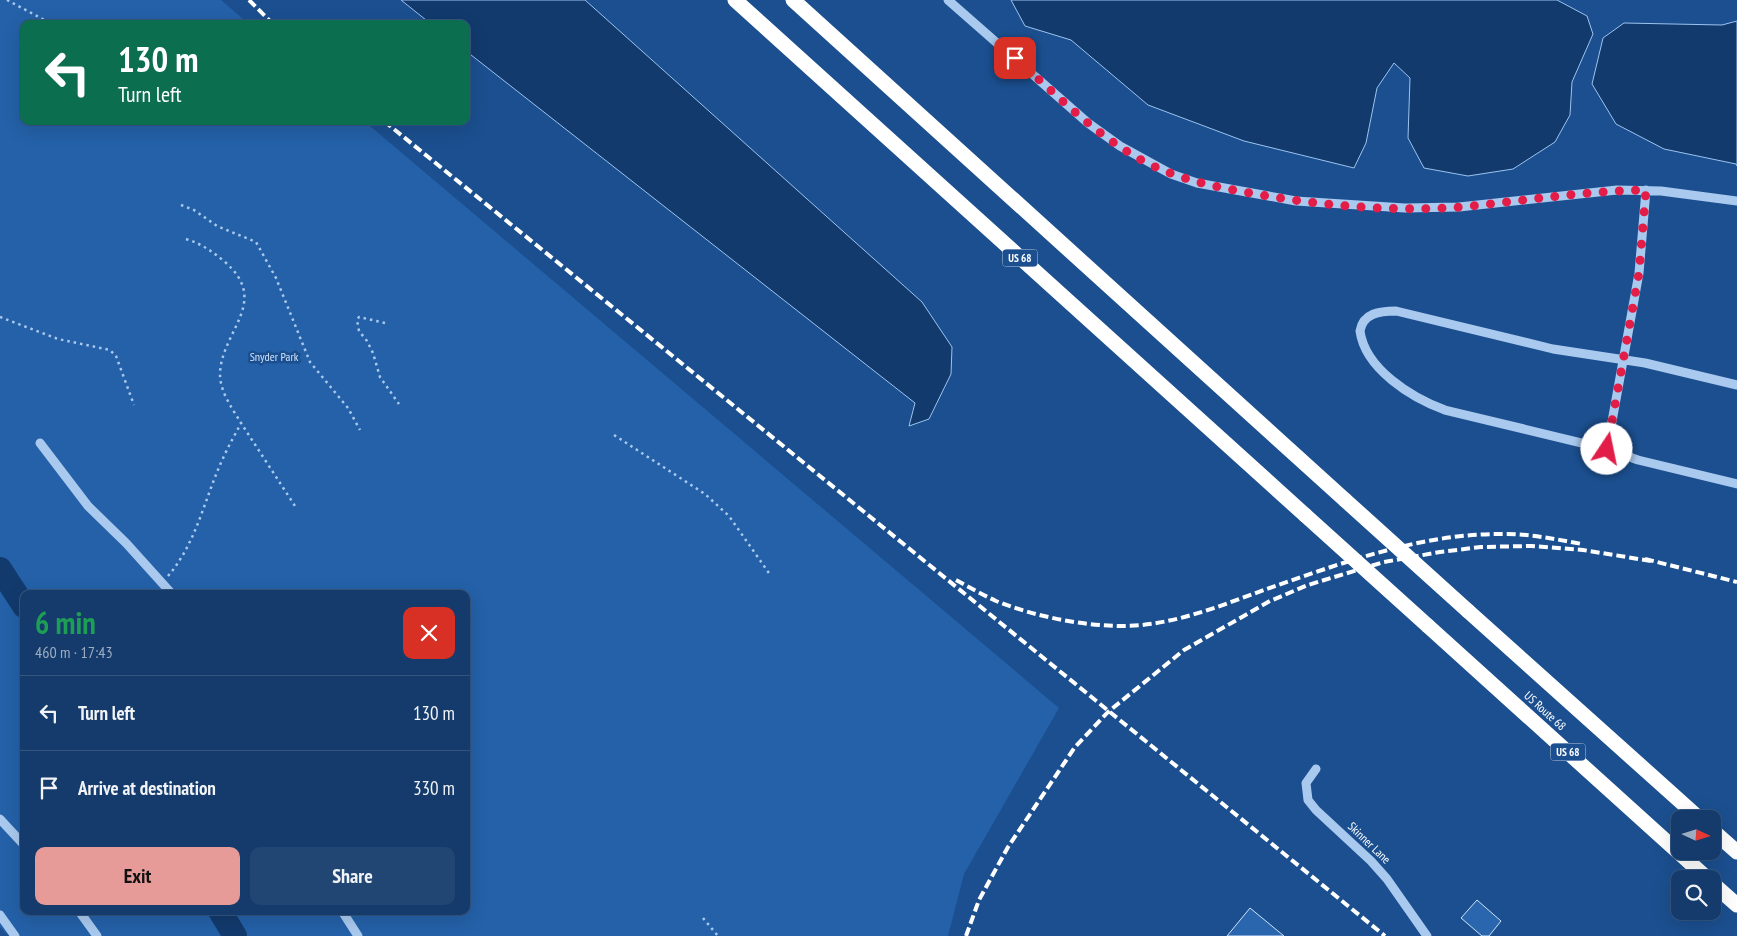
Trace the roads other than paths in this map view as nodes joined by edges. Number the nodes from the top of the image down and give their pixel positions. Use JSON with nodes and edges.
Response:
{"nodes":[{"id":1,"x":736,"y":0,"type":"edge"},
{"id":2,"x":793,"y":0,"type":"edge"},
{"id":3,"x":948,"y":0,"type":"edge"},
{"id":4,"x":1646,"y":190,"type":"junction"},
{"id":5,"x":1737,"y":201,"type":"edge"},
{"id":6,"x":1625,"y":360,"type":"junction"},
{"id":7,"x":1737,"y":386,"type":"edge"},
{"id":8,"x":40,"y":443,"type":"dead end"},
{"id":9,"x":1607,"y":449,"type":"junction"},
{"id":10,"x":1737,"y":484,"type":"edge"},
{"id":11,"x":169,"y":590,"type":"edge"},
{"id":12,"x":1316,"y":770,"type":"dead end"},
{"id":13,"x":1690,"y":810,"type":"edge"},
{"id":14,"x":0,"y":819,"type":"edge"},
{"id":15,"x":1721,"y":838,"type":"edge"},
{"id":16,"x":20,"y":841,"type":"edge"},
{"id":17,"x":1737,"y":852,"type":"edge"},
{"id":18,"x":1698,"y":870,"type":"edge"},
{"id":19,"x":1721,"y":891,"type":"edge"},
{"id":20,"x":1737,"y":905,"type":"edge"},
{"id":21,"x":0,"y":915,"type":"edge"},
{"id":22,"x":82,"y":915,"type":"edge"},
{"id":23,"x":345,"y":915,"type":"edge"},
{"id":24,"x":14,"y":936,"type":"edge"},
{"id":25,"x":97,"y":936,"type":"edge"},
{"id":26,"x":358,"y":936,"type":"edge"},
{"id":27,"x":1427,"y":936,"type":"edge"}],
"edges":[{"from":1,"to":18,"type":"highway","name":"US Route 68","number":"US 68","bridge":true},
{"from":2,"to":13,"type":"highway","name":"US Route 68","bridge":true},
{"from":3,"to":4,"type":"street"},
{"from":4,"to":5,"type":"street"},
{"from":4,"to":6,"type":"street"},
{"from":6,"to":7,"type":"street"},
{"from":6,"to":9,"type":"street"},
{"from":6,"to":9,"type":"street"},
{"from":8,"to":11,"type":"street"},
{"from":9,"to":10,"type":"street"},
{"from":12,"to":27,"type":"street","name":"Skinner Lane"},
{"from":14,"to":16,"type":"street"},
{"from":15,"to":17,"type":"highway"},
{"from":19,"to":20,"type":"highway"},
{"from":21,"to":24,"type":"street"},
{"from":22,"to":25,"type":"street"},
{"from":23,"to":26,"type":"street"}]}
